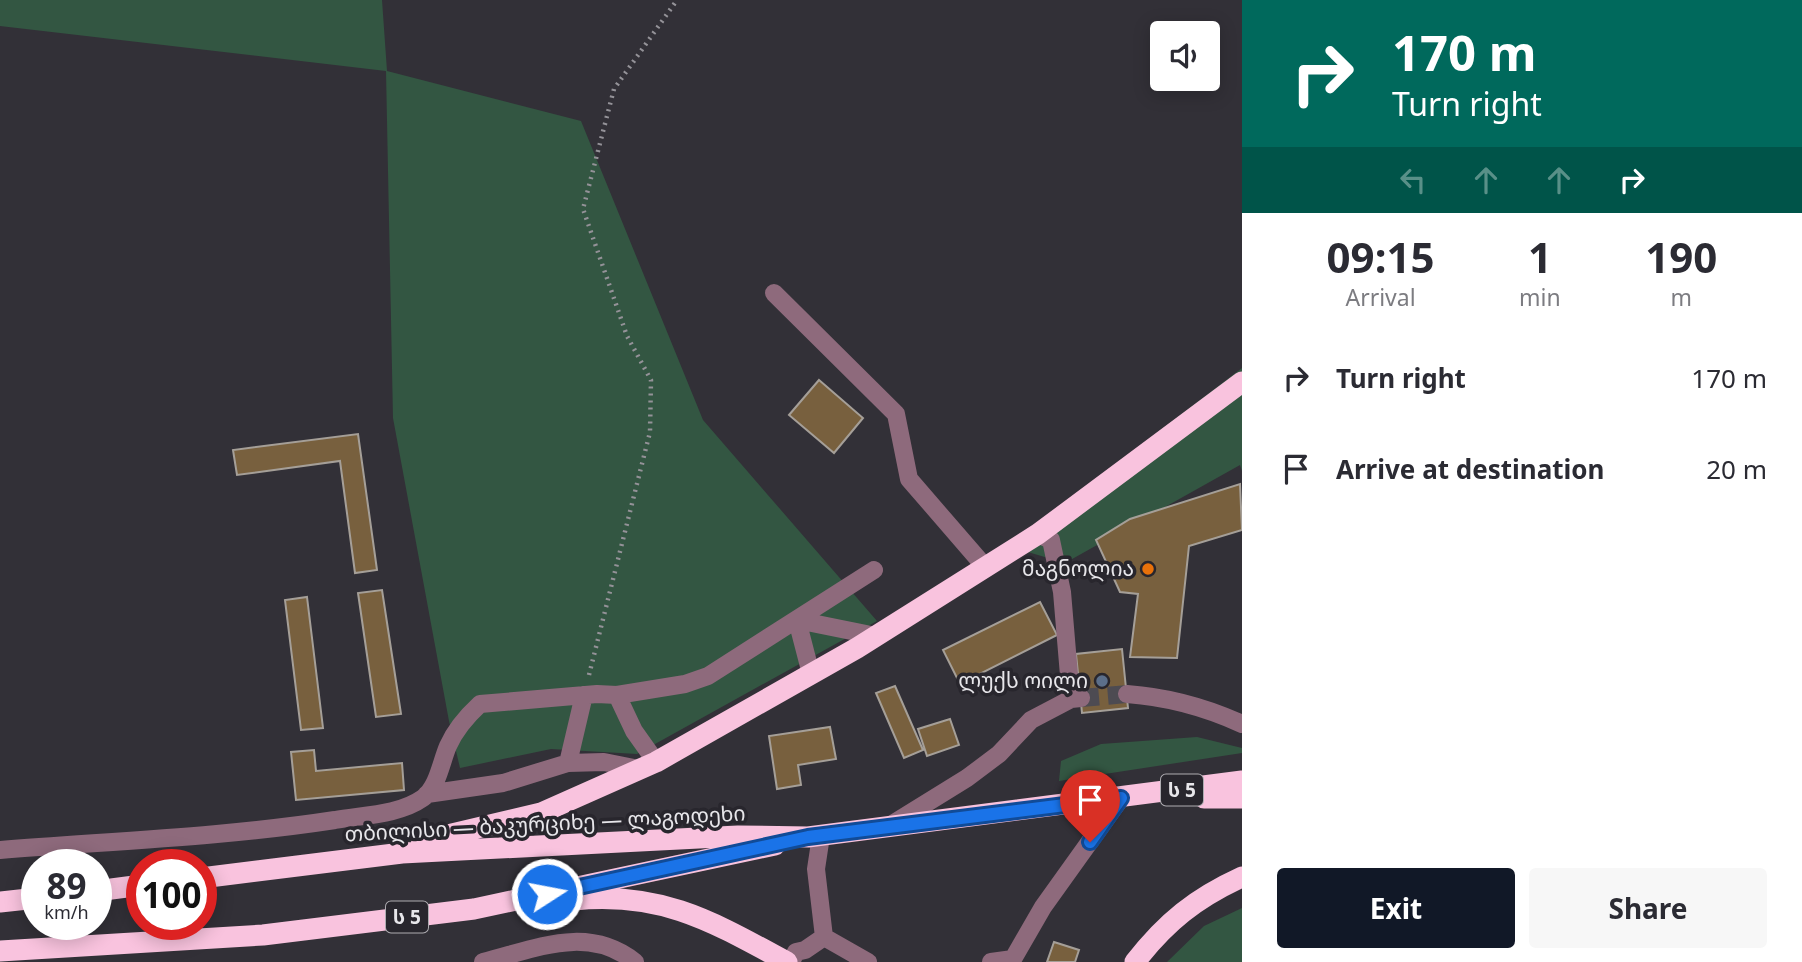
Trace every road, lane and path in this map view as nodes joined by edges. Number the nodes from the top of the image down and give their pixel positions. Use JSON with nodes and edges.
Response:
{"nodes":[{"id":1,"x":677,"y":0,"type":"edge"},
{"id":2,"x":774,"y":293,"type":"dead end"},
{"id":3,"x":1242,"y":382,"type":"edge"},
{"id":4,"x":1038,"y":534,"type":"junction"},
{"id":5,"x":986,"y":568,"type":"junction"},
{"id":6,"x":874,"y":570,"type":"dead end"},
{"id":7,"x":797,"y":620,"type":"junction"},
{"id":8,"x":876,"y":636,"type":"junction"},
{"id":9,"x":811,"y":674,"type":"junction"},
{"id":10,"x":1127,"y":694,"type":"tunnel mouth"},
{"id":11,"x":584,"y":695,"type":"junction"},
{"id":12,"x":617,"y":695,"type":"junction"},
{"id":13,"x":1242,"y":724,"type":"edge"},
{"id":14,"x":568,"y":763,"type":"junction"},
{"id":15,"x":648,"y":765,"type":"junction"},
{"id":16,"x":1242,"y":781,"type":"edge"},
{"id":17,"x":427,"y":794,"type":"junction"},
{"id":18,"x":1121,"y":798,"type":"junction"},
{"id":19,"x":1242,"y":798,"type":"edge"},
{"id":20,"x":887,"y":827,"type":"junction"},
{"id":21,"x":815,"y":837,"type":"junction"},
{"id":22,"x":0,"y":850,"type":"edge"},
{"id":23,"x":402,"y":853,"type":"junction"},
{"id":24,"x":217,"y":876,"type":"edge"},
{"id":25,"x":1242,"y":877,"type":"edge"},
{"id":26,"x":21,"y":900,"type":"edge"},
{"id":27,"x":0,"y":902,"type":"edge"},
{"id":28,"x":474,"y":909,"type":"junction"},
{"id":29,"x":824,"y":937,"type":"junction"},
{"id":30,"x":0,"y":951,"type":"edge"},
{"id":31,"x":483,"y":962,"type":"edge"},
{"id":32,"x":635,"y":962,"type":"edge"},
{"id":33,"x":789,"y":962,"type":"edge"},
{"id":34,"x":868,"y":962,"type":"edge"},
{"id":35,"x":990,"y":962,"type":"edge"},
{"id":36,"x":1135,"y":962,"type":"edge"}],
"edges":[{"from":1,"to":11,"type":"path"},
{"from":2,"to":5,"type":"street"},
{"from":3,"to":4,"type":"highway"},
{"from":4,"to":5,"type":"highway"},
{"from":4,"to":20,"type":"street"},
{"from":5,"to":8,"type":"highway"},
{"from":6,"to":7,"type":"street"},
{"from":7,"to":8,"type":"street"},
{"from":7,"to":9,"type":"street"},
{"from":7,"to":12,"type":"street"},
{"from":8,"to":9,"type":"highway"},
{"from":9,"to":15,"type":"highway"},
{"from":10,"to":13,"type":"street"},
{"from":11,"to":12,"type":"street"},
{"from":11,"to":14,"type":"street"},
{"from":11,"to":17,"type":"street"},
{"from":12,"to":15,"type":"street"},
{"from":14,"to":15,"type":"street"},
{"from":14,"to":17,"type":"street"},
{"from":15,"to":23,"type":"highway"},
{"from":16,"to":18,"type":"highway","name":"თბილისი — ბაკურციხე — ლაგოდეხი","number":"ს 5"},
{"from":17,"to":22,"type":"street"},
{"from":18,"to":19,"type":"highway","name":"თბილისი — ბაკურციხე — ლაგოდეხი","number":"ს 5"},
{"from":18,"to":20,"type":"highway","name":"თბილისი — ბაკურციხე — ლაგოდეხი","number":"ს 5"},
{"from":18,"to":35,"type":"street"},
{"from":20,"to":21,"type":"highway","name":"თბილისი — ბაკურციხე — ლაგოდეხი","number":"ს 5"},
{"from":21,"to":23,"type":"highway","name":"თბილისი — ბაკურციხე — ლაგოდეხი","number":"ს 5"},
{"from":21,"to":28,"type":"highway","name":"თბილისი — ბაკურციხე — ლაგოდეხი","number":"ს 5"},
{"from":21,"to":29,"type":"street"},
{"from":23,"to":24,"type":"highway","name":"თბილისი — ბაკურციხე — ლაგოდეხი","number":"ს 5"},
{"from":25,"to":36,"type":"highway"},
{"from":26,"to":27,"type":"highway"},
{"from":28,"to":30,"type":"highway","name":"თბილისი — ბაკურციხე — ლაგოდეხი","number":"ს 5"},
{"from":28,"to":33,"type":"highway"},
{"from":29,"to":33,"type":"street"},
{"from":29,"to":34,"type":"street"},
{"from":31,"to":32,"type":"street"}]}
